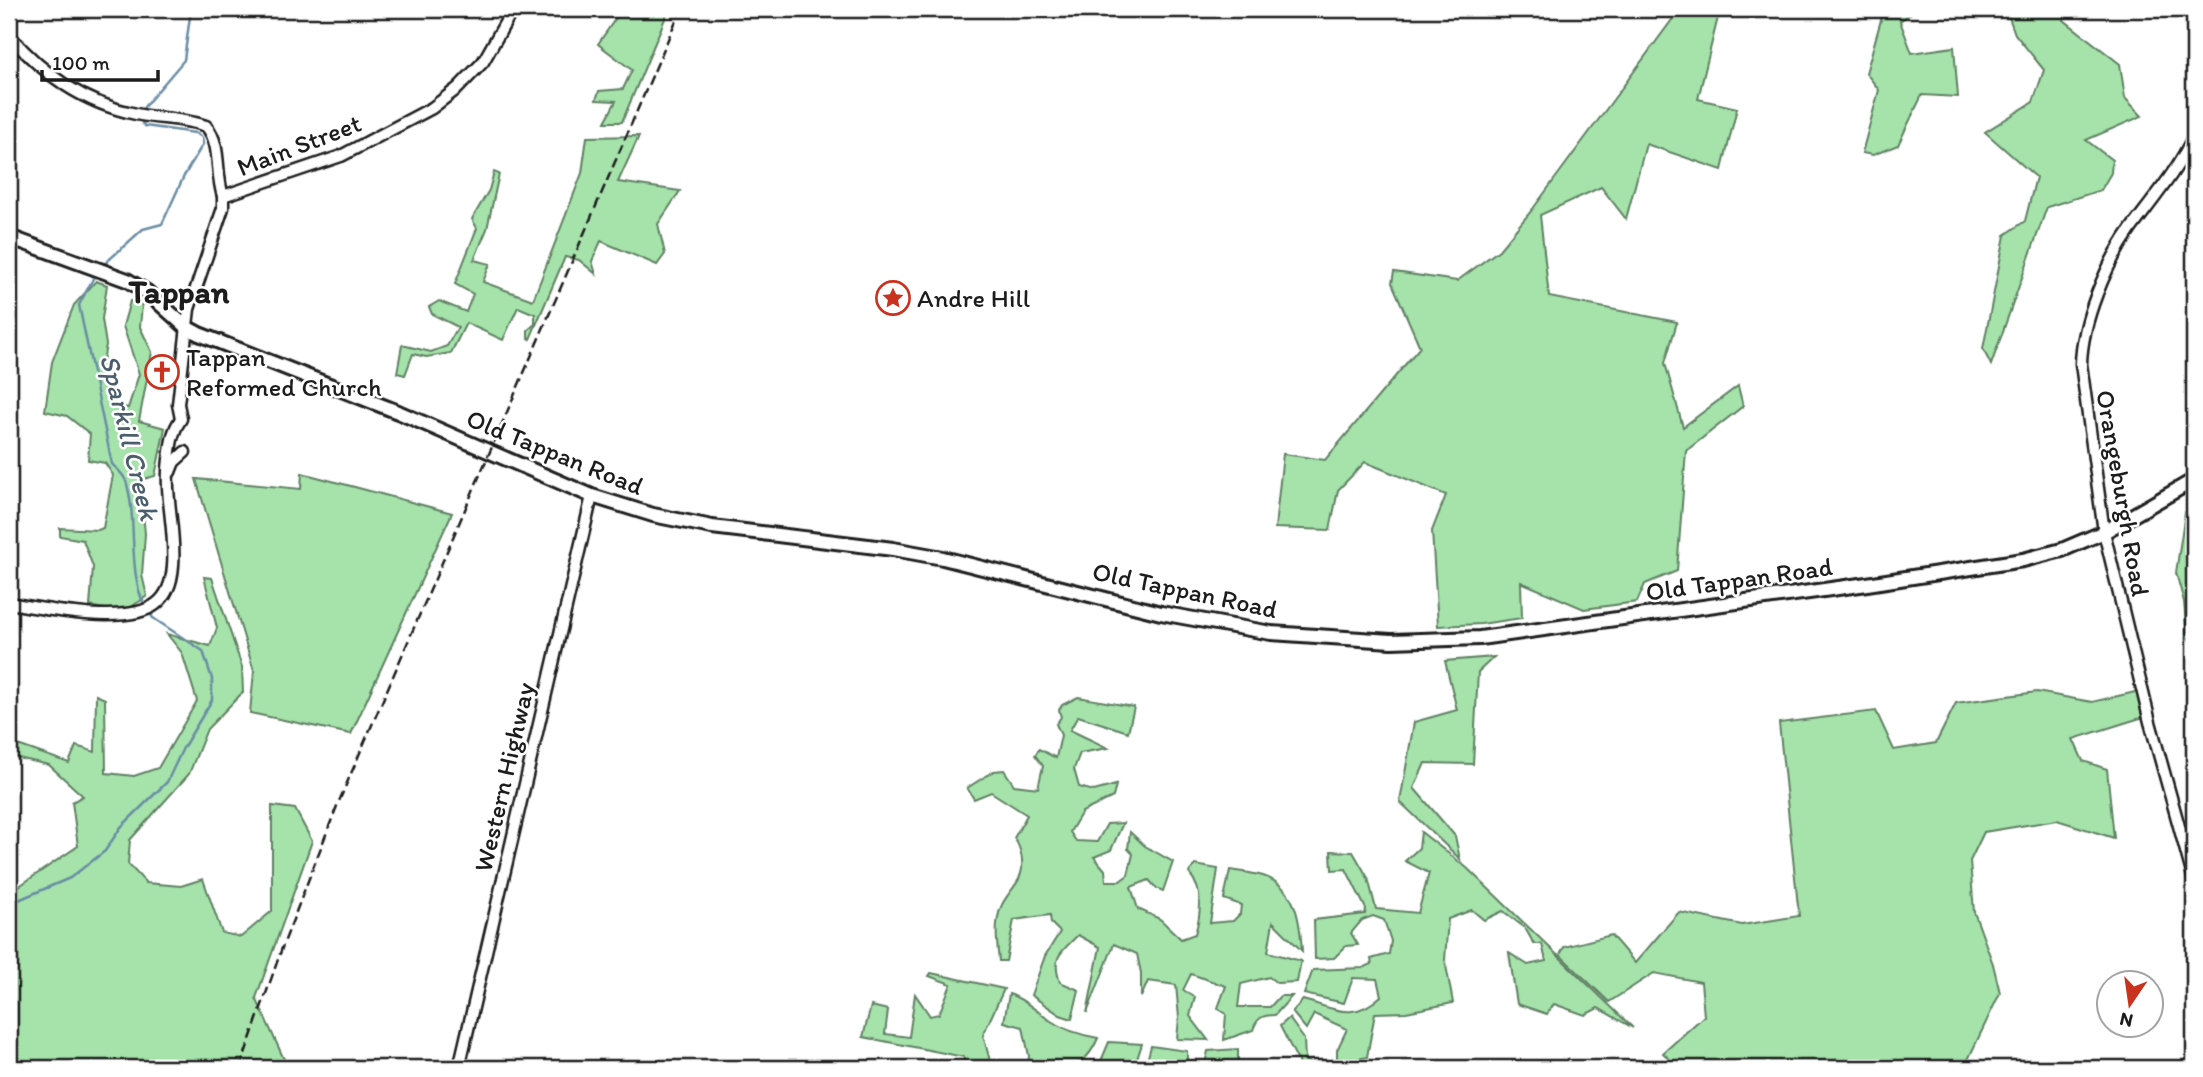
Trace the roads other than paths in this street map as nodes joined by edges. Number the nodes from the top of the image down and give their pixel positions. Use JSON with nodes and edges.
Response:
{"nodes":[{"id":1,"x":513,"y":9,"type":"edge"},
{"id":2,"x":9,"y":35,"type":"edge"},
{"id":3,"x":2194,"y":135,"type":"edge"},
{"id":4,"x":223,"y":196,"type":"junction"},
{"id":5,"x":9,"y":237,"type":"edge"},
{"id":6,"x":186,"y":327,"type":"junction"},
{"id":7,"x":185,"y":452,"type":"dead end"},
{"id":8,"x":168,"y":475,"type":"junction"},
{"id":9,"x":2194,"y":480,"type":"edge"},
{"id":10,"x":592,"y":496,"type":"junction"},
{"id":11,"x":2104,"y":532,"type":"junction"},
{"id":12,"x":9,"y":603,"type":"edge"},
{"id":13,"x":2194,"y":880,"type":"edge"},
{"id":14,"x":459,"y":1068,"type":"edge"}],
"edges":[{"from":1,"to":4,"type":"street","name":"Main Street"},
{"from":2,"to":4,"type":"street"},
{"from":3,"to":11,"type":"street","name":"Orangeburgh Road"},
{"from":4,"to":6,"type":"street","name":"Main Street"},
{"from":5,"to":6,"type":"main road","name":"Old Tappan Road"},
{"from":6,"to":8,"type":"street","name":"Main Street"},
{"from":6,"to":10,"type":"main road","name":"Old Tappan Road"},
{"from":7,"to":8,"type":"street"},
{"from":8,"to":12,"type":"street","name":"Main Street"},
{"from":9,"to":11,"type":"main road","name":"Old Tappan Road"},
{"from":10,"to":11,"type":"main road","name":"Old Tappan Road"},
{"from":10,"to":14,"type":"street","name":"Western Highway"},
{"from":11,"to":13,"type":"street","name":"Orangeburgh Road"}]}
